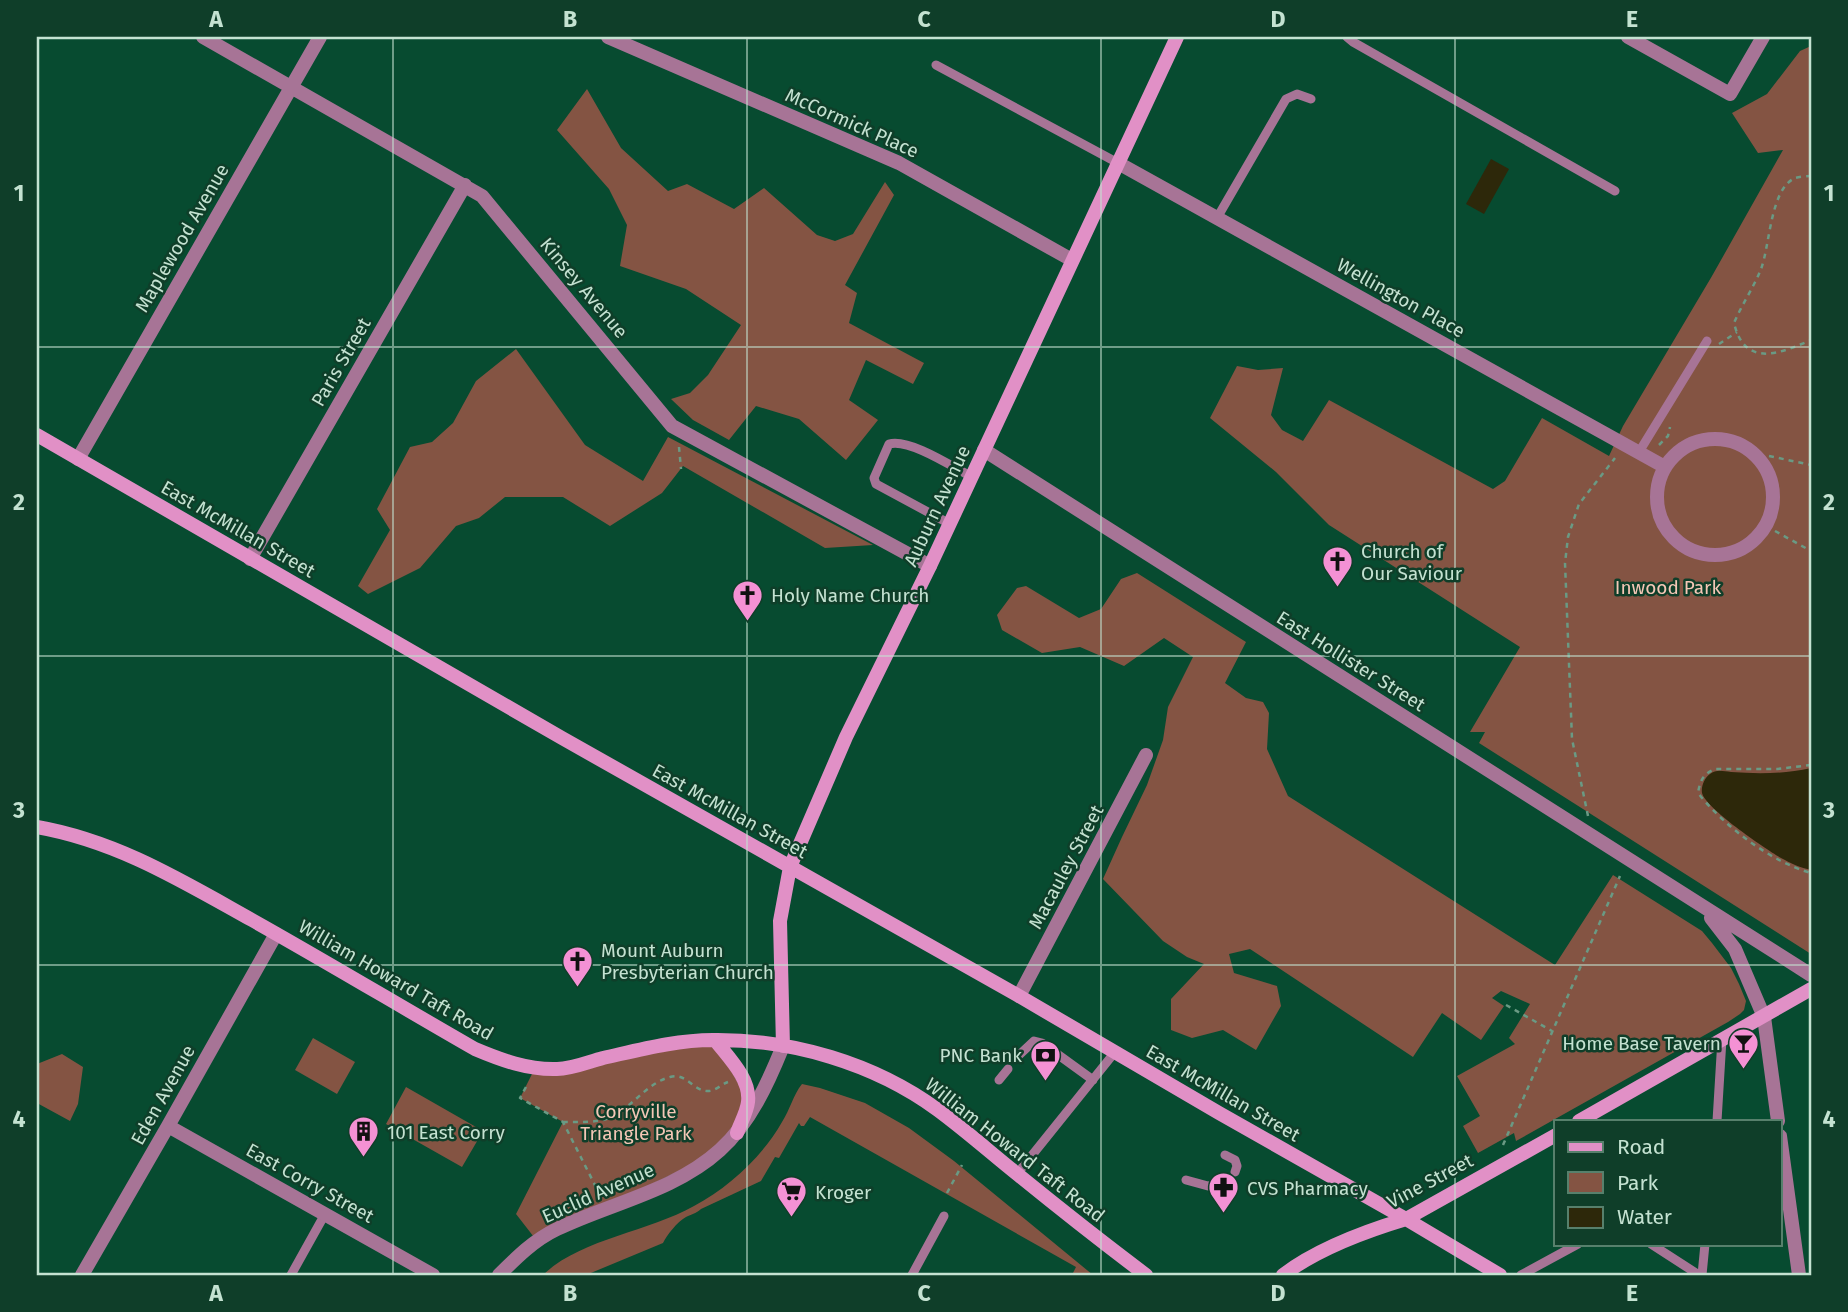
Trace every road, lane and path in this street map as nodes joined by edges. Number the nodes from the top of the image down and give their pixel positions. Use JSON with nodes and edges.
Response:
{"nodes":[{"id":1,"x":203,"y":37,"type":"edge"},
{"id":2,"x":320,"y":37,"type":"edge"},
{"id":3,"x":608,"y":37,"type":"edge"},
{"id":4,"x":1177,"y":37,"type":"edge"},
{"id":5,"x":1347,"y":37,"type":"edge"},
{"id":6,"x":1628,"y":37,"type":"edge"},
{"id":7,"x":1763,"y":37,"type":"edge"},
{"id":8,"x":936,"y":65,"type":"dead end"},
{"id":9,"x":291,"y":88,"type":"junction"},
{"id":10,"x":1311,"y":100,"type":"dead end"},
{"id":11,"x":1118,"y":163,"type":"junction"},
{"id":12,"x":1811,"y":176,"type":"edge"},
{"id":13,"x":465,"y":185,"type":"junction"},
{"id":14,"x":1615,"y":191,"type":"dead end"},
{"id":15,"x":1217,"y":218,"type":"junction"},
{"id":16,"x":1072,"y":260,"type":"junction"},
{"id":17,"x":1737,"y":332,"type":"junction"},
{"id":18,"x":1811,"y":340,"type":"edge"},
{"id":19,"x":1711,"y":344,"type":"joint"},
{"id":20,"x":37,"y":435,"type":"edge"},
{"id":21,"x":679,"y":440,"type":"dead end"},
{"id":22,"x":984,"y":450,"type":"junction"},
{"id":23,"x":1639,"y":452,"type":"junction"},
{"id":24,"x":1769,"y":456,"type":"dead end"},
{"id":25,"x":1615,"y":458,"type":"dead end"},
{"id":26,"x":78,"y":459,"type":"junction"},
{"id":27,"x":1811,"y":465,"type":"edge"},
{"id":28,"x":1665,"y":467,"type":"junction"},
{"id":29,"x":681,"y":469,"type":"dead end"},
{"id":30,"x":972,"y":477,"type":"junction"},
{"id":31,"x":950,"y":524,"type":"junction"},
{"id":32,"x":1775,"y":531,"type":"dead end"},
{"id":33,"x":1811,"y":551,"type":"edge"},
{"id":34,"x":250,"y":559,"type":"junction"},
{"id":35,"x":930,"y":566,"type":"junction"},
{"id":36,"x":1146,"y":755,"type":"dead end"},
{"id":37,"x":1811,"y":765,"type":"edge"},
{"id":38,"x":1588,"y":816,"type":"dead end"},
{"id":39,"x":37,"y":827,"type":"edge"},
{"id":40,"x":790,"y":867,"type":"junction"},
{"id":41,"x":1811,"y":873,"type":"edge"},
{"id":42,"x":1620,"y":876,"type":"dead end"},
{"id":43,"x":1698,"y":904,"type":"junction"},
{"id":44,"x":276,"y":934,"type":"junction"},
{"id":45,"x":1811,"y":975,"type":"edge"},
{"id":46,"x":1811,"y":989,"type":"edge"},
{"id":47,"x":1018,"y":996,"type":"junction"},
{"id":48,"x":1506,"y":1005,"type":"dead end"},
{"id":49,"x":1763,"y":1017,"type":"junction"},
{"id":50,"x":1552,"y":1031,"type":"junction"},
{"id":51,"x":1722,"y":1039,"type":"junction"},
{"id":52,"x":715,"y":1040,"type":"junction"},
{"id":53,"x":783,"y":1046,"type":"junction"},
{"id":54,"x":1115,"y":1052,"type":"junction"},
{"id":55,"x":1018,"y":1056,"type":"dead end"},
{"id":56,"x":1007,"y":1069,"type":"dead end"},
{"id":57,"x":999,"y":1080,"type":"dead end"},
{"id":58,"x":1093,"y":1080,"type":"junction"},
{"id":59,"x":730,"y":1082,"type":"dead end"},
{"id":60,"x":526,"y":1087,"type":"dead end"},
{"id":61,"x":1581,"y":1120,"type":"edge"},
{"id":62,"x":1717,"y":1120,"type":"edge"},
{"id":63,"x":1778,"y":1120,"type":"edge"},
{"id":64,"x":564,"y":1122,"type":"junction"},
{"id":65,"x":168,"y":1126,"type":"junction"},
{"id":66,"x":737,"y":1133,"type":"junction"},
{"id":67,"x":1554,"y":1136,"type":"edge"},
{"id":68,"x":1503,"y":1145,"type":"dead end"},
{"id":69,"x":1782,"y":1151,"type":"edge"},
{"id":70,"x":1225,"y":1155,"type":"dead end"},
{"id":71,"x":962,"y":1165,"type":"dead end"},
{"id":72,"x":1235,"y":1172,"type":"dead end"},
{"id":73,"x":1017,"y":1174,"type":"junction"},
{"id":74,"x":1186,"y":1180,"type":"dead end"},
{"id":75,"x":1227,"y":1181,"type":"dead end"},
{"id":76,"x":599,"y":1193,"type":"dead end"},
{"id":77,"x":947,"y":1193,"type":"dead end"},
{"id":78,"x":325,"y":1214,"type":"junction"},
{"id":79,"x":944,"y":1216,"type":"dead end"},
{"id":80,"x":1406,"y":1219,"type":"junction"},
{"id":81,"x":1574,"y":1246,"type":"edge"},
{"id":82,"x":1654,"y":1246,"type":"edge"},
{"id":83,"x":1705,"y":1246,"type":"edge"},
{"id":84,"x":519,"y":1255,"type":"junction"},
{"id":85,"x":1140,"y":1274,"type":"edge"},
{"id":86,"x":82,"y":1275,"type":"edge"},
{"id":87,"x":291,"y":1275,"type":"edge"},
{"id":88,"x":433,"y":1275,"type":"edge"},
{"id":89,"x":499,"y":1275,"type":"edge"},
{"id":90,"x":517,"y":1275,"type":"edge"},
{"id":91,"x":912,"y":1275,"type":"edge"},
{"id":92,"x":1283,"y":1275,"type":"edge"},
{"id":93,"x":1500,"y":1275,"type":"edge"},
{"id":94,"x":1521,"y":1275,"type":"edge"},
{"id":95,"x":1700,"y":1275,"type":"edge"},
{"id":96,"x":1799,"y":1275,"type":"edge"}],
"edges":[{"from":1,"to":9,"type":"street","name":"Kinsey Avenue"},
{"from":2,"to":9,"type":"street","name":"Maplewood Avenue"},
{"from":3,"to":16,"type":"street","name":"McCormick Place"},
{"from":4,"to":11,"type":"main road","name":"Auburn Avenue"},
{"from":5,"to":14,"type":"lane"},
{"from":6,"to":7,"type":"street"},
{"from":8,"to":11,"type":"lane"},
{"from":9,"to":13,"type":"street","name":"Kinsey Avenue"},
{"from":9,"to":26,"type":"street","name":"Maplewood Avenue"},
{"from":10,"to":15,"type":"lane"},
{"from":11,"to":15,"type":"street","name":"Wellington Place"},
{"from":11,"to":16,"type":"main road","name":"Auburn Avenue"},
{"from":12,"to":17,"type":"path"},
{"from":13,"to":34,"type":"street","name":"Paris Street"},
{"from":13,"to":35,"type":"street","name":"Kinsey Avenue"},
{"from":15,"to":23,"type":"street","name":"Wellington Place"},
{"from":16,"to":22,"type":"main road","name":"Auburn Avenue"},
{"from":17,"to":18,"type":"path"},
{"from":17,"to":19,"type":"path"},
{"from":19,"to":23,"type":"lane"},
{"from":20,"to":26,"type":"main road","name":"East McMillan Street"},
{"from":21,"to":29,"type":"path"},
{"from":22,"to":30,"type":"main road","name":"Auburn Avenue"},
{"from":22,"to":43,"type":"street","name":"East Hollister Street"},
{"from":23,"to":28,"type":"street","name":"Wellington Place"},
{"from":24,"to":27,"type":"path"},
{"from":25,"to":38,"type":"path"},
{"from":26,"to":34,"type":"main road","name":"East McMillan Street"},
{"from":28,"to":28,"type":"street"},
{"from":30,"to":31,"type":"main road","name":"Auburn Avenue"},
{"from":30,"to":31,"type":"lane"},
{"from":31,"to":35,"type":"main road","name":"Auburn Avenue"},
{"from":32,"to":33,"type":"path"},
{"from":34,"to":40,"type":"main road","name":"East McMillan Street"},
{"from":35,"to":40,"type":"main road","name":"Auburn Avenue"},
{"from":36,"to":47,"type":"street","name":"Macauley Street"},
{"from":37,"to":41,"type":"path"},
{"from":39,"to":44,"type":"main road","name":"William Howard Taft Road"},
{"from":40,"to":47,"type":"main road","name":"East McMillan Street"},
{"from":40,"to":53,"type":"main road","name":"Auburn Avenue"},
{"from":42,"to":50,"type":"path"},
{"from":43,"to":45,"type":"street","name":"East Hollister Street"},
{"from":43,"to":49,"type":"street","name":"East Hollister Street"},
{"from":44,"to":52,"type":"main road","name":"William Howard Taft Road"},
{"from":44,"to":65,"type":"street","name":"Eden Avenue"},
{"from":46,"to":49,"type":"main road"},
{"from":47,"to":54,"type":"main road","name":"East McMillan Street"},
{"from":48,"to":50,"type":"path"},
{"from":49,"to":51,"type":"main road"},
{"from":49,"to":63,"type":"street","name":"East Hollister Street"},
{"from":50,"to":68,"type":"path"},
{"from":51,"to":61,"type":"main road"},
{"from":51,"to":62,"type":"lane"},
{"from":52,"to":53,"type":"main road","name":"William Howard Taft Road"},
{"from":52,"to":66,"type":"main road"},
{"from":53,"to":66,"type":"street","name":"Euclid Avenue"},
{"from":53,"to":73,"type":"main road","name":"William Howard Taft Road"},
{"from":54,"to":58,"type":"lane"},
{"from":54,"to":80,"type":"main road","name":"East McMillan Street"},
{"from":55,"to":58,"type":"lane"},
{"from":56,"to":57,"type":"lane"},
{"from":58,"to":73,"type":"lane"},
{"from":59,"to":64,"type":"path"},
{"from":60,"to":64,"type":"path"},
{"from":64,"to":76,"type":"path"},
{"from":65,"to":78,"type":"street","name":"East Corry Street"},
{"from":65,"to":86,"type":"street","name":"Eden Avenue"},
{"from":66,"to":84,"type":"street","name":"Euclid Avenue"},
{"from":67,"to":80,"type":"main road","name":"Vine Street"},
{"from":69,"to":96,"type":"street"},
{"from":70,"to":72,"type":"lane"},
{"from":71,"to":77,"type":"path"},
{"from":73,"to":85,"type":"main road","name":"William Howard Taft Road"},
{"from":74,"to":75,"type":"lane"},
{"from":78,"to":87,"type":"lane"},
{"from":78,"to":88,"type":"street","name":"East Corry Street"},
{"from":79,"to":91,"type":"lane"},
{"from":80,"to":92,"type":"main road","name":"Vine Street"},
{"from":80,"to":93,"type":"main road","name":"East McMillan Street"},
{"from":81,"to":94,"type":"lane"},
{"from":82,"to":95,"type":"lane"},
{"from":83,"to":95,"type":"lane"},
{"from":84,"to":89,"type":"street","name":"Euclid Avenue"},
{"from":84,"to":90,"type":"street"}]}
